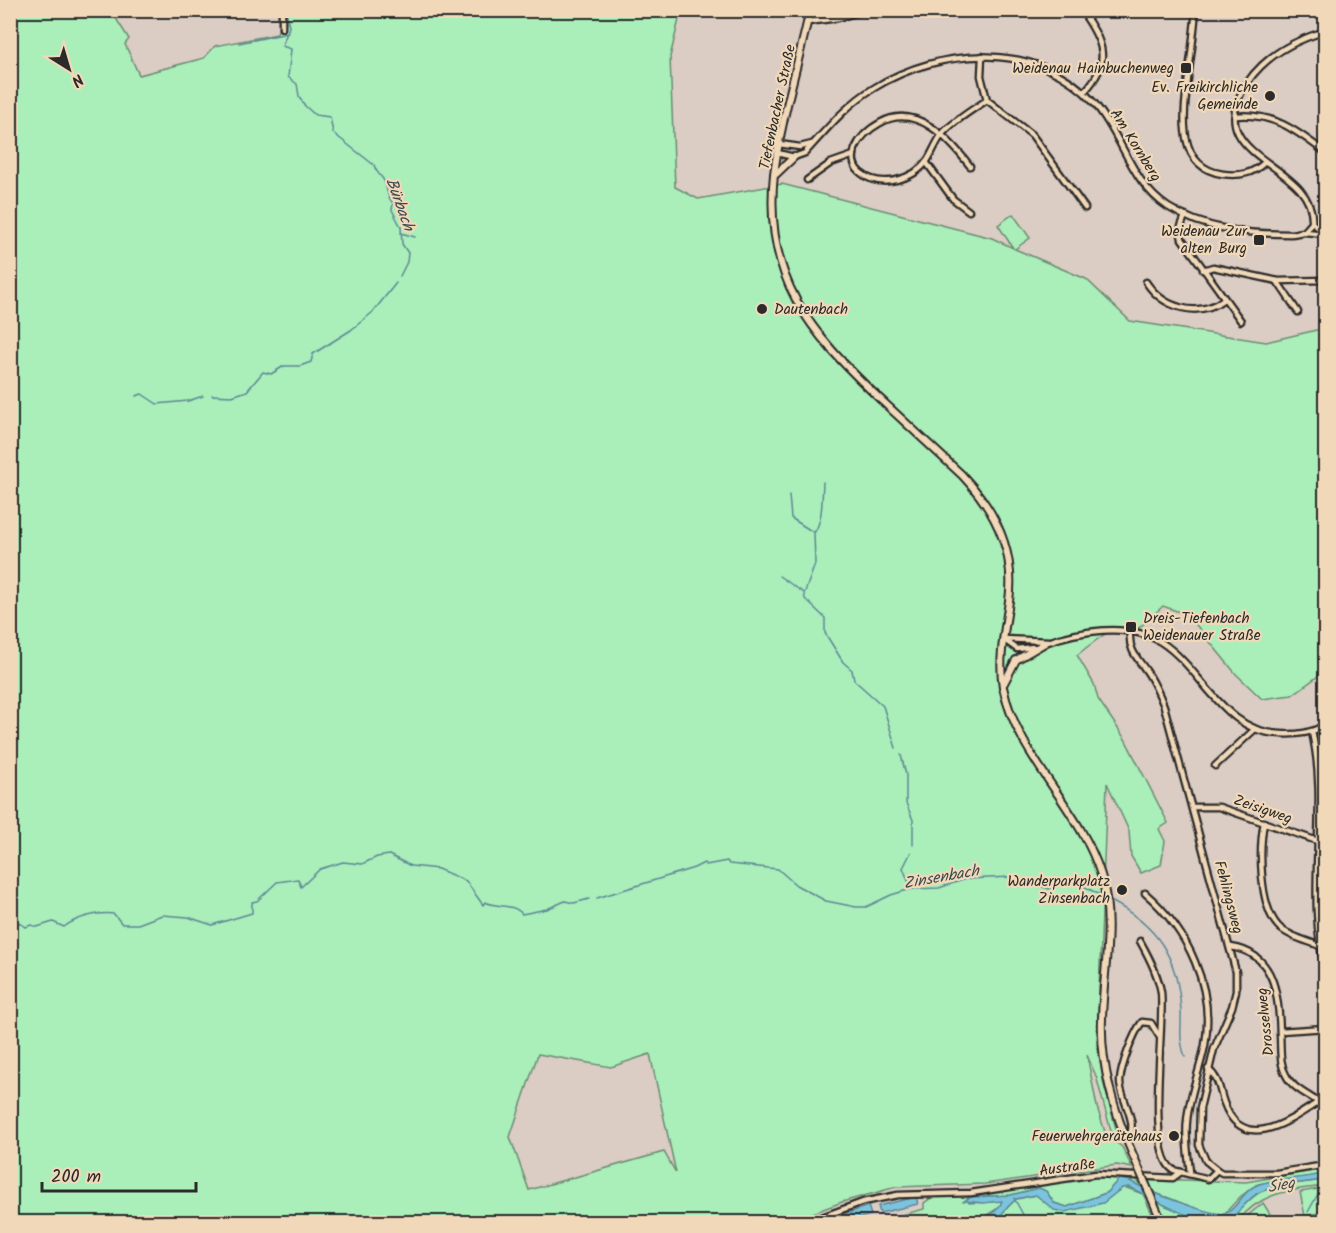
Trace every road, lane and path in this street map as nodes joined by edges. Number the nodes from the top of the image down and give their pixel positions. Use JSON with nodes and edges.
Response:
{"nodes":[{"id":1,"x":282,"y":10,"type":"edge"},
{"id":2,"x":810,"y":10,"type":"edge"},
{"id":3,"x":866,"y":10,"type":"edge"},
{"id":4,"x":1081,"y":10,"type":"edge"},
{"id":5,"x":1197,"y":10,"type":"edge"},
{"id":6,"x":808,"y":22,"type":"junction"},
{"id":7,"x":282,"y":28,"type":"dead end"},
{"id":8,"x":1326,"y":31,"type":"edge"},
{"id":9,"x":982,"y":56,"type":"junction"},
{"id":10,"x":1084,"y":92,"type":"junction"},
{"id":11,"x":987,"y":100,"type":"junction"},
{"id":12,"x":1235,"y":116,"type":"junction"},
{"id":13,"x":943,"y":134,"type":"junction"},
{"id":14,"x":815,"y":142,"type":"junction"},
{"id":15,"x":779,"y":144,"type":"junction"},
{"id":16,"x":777,"y":153,"type":"junction"},
{"id":17,"x":1326,"y":153,"type":"edge"},
{"id":18,"x":854,"y":155,"type":"junction"},
{"id":19,"x":794,"y":157,"type":"junction"},
{"id":20,"x":926,"y":162,"type":"junction"},
{"id":21,"x":1265,"y":162,"type":"junction"},
{"id":22,"x":969,"y":166,"type":"dead end"},
{"id":23,"x":774,"y":177,"type":"junction"},
{"id":24,"x":807,"y":180,"type":"dead end"},
{"id":25,"x":1085,"y":208,"type":"dead end"},
{"id":26,"x":969,"y":211,"type":"dead end"},
{"id":27,"x":1185,"y":216,"type":"junction"},
{"id":28,"x":1312,"y":223,"type":"junction"},
{"id":29,"x":1305,"y":231,"type":"junction"},
{"id":30,"x":1326,"y":233,"type":"edge"},
{"id":31,"x":1203,"y":270,"type":"junction"},
{"id":32,"x":1326,"y":280,"type":"edge"},
{"id":33,"x":1277,"y":281,"type":"junction"},
{"id":34,"x":1146,"y":282,"type":"dead end"},
{"id":35,"x":1224,"y":298,"type":"junction"},
{"id":36,"x":1298,"y":312,"type":"dead end"},
{"id":37,"x":1241,"y":321,"type":"dead end"},
{"id":38,"x":1130,"y":632,"type":"junction"},
{"id":39,"x":1003,"y":639,"type":"junction"},
{"id":40,"x":1049,"y":642,"type":"junction"},
{"id":41,"x":1003,"y":687,"type":"junction"},
{"id":42,"x":1326,"y":725,"type":"edge"},
{"id":43,"x":1255,"y":729,"type":"junction"},
{"id":44,"x":1312,"y":732,"type":"junction"},
{"id":45,"x":1215,"y":766,"type":"dead end"},
{"id":46,"x":1192,"y":807,"type":"junction"},
{"id":47,"x":1264,"y":822,"type":"junction"},
{"id":48,"x":1316,"y":840,"type":"junction"},
{"id":49,"x":1326,"y":844,"type":"edge"},
{"id":50,"x":1145,"y":893,"type":"dead end"},
{"id":51,"x":1140,"y":941,"type":"dead end"},
{"id":52,"x":1320,"y":946,"type":"junction"},
{"id":53,"x":1231,"y":947,"type":"junction"},
{"id":54,"x":1326,"y":973,"type":"edge"},
{"id":55,"x":1326,"y":1028,"type":"edge"},
{"id":56,"x":1280,"y":1031,"type":"junction"},
{"id":57,"x":1160,"y":1037,"type":"junction"},
{"id":58,"x":1208,"y":1069,"type":"junction"},
{"id":59,"x":1326,"y":1097,"type":"edge"},
{"id":60,"x":1318,"y":1102,"type":"junction"},
{"id":61,"x":1126,"y":1140,"type":"junction"},
{"id":62,"x":1326,"y":1165,"type":"edge"},
{"id":63,"x":1217,"y":1170,"type":"junction"},
{"id":64,"x":1181,"y":1172,"type":"junction"},
{"id":65,"x":1190,"y":1172,"type":"junction"},
{"id":66,"x":808,"y":1222,"type":"edge"},
{"id":67,"x":1162,"y":1222,"type":"edge"}],
"edges":[{"from":1,"to":7,"type":"street"},
{"from":2,"to":6,"type":"street","name":"Tiefenbacher Straße"},
{"from":3,"to":6,"type":"street"},
{"from":4,"to":10,"type":"street"},
{"from":5,"to":21,"type":"street"},
{"from":6,"to":15,"type":"street","name":"Tiefenbacher Straße"},
{"from":8,"to":12,"type":"street"},
{"from":9,"to":10,"type":"street","name":"Am Kornberg"},
{"from":9,"to":11,"type":"street"},
{"from":9,"to":14,"type":"street","name":"Am Kornberg"},
{"from":10,"to":27,"type":"street","name":"Am Kornberg"},
{"from":11,"to":13,"type":"street"},
{"from":11,"to":25,"type":"street"},
{"from":12,"to":17,"type":"street"},
{"from":12,"to":21,"type":"street"},
{"from":13,"to":18,"type":"street"},
{"from":13,"to":20,"type":"street"},
{"from":13,"to":22,"type":"street"},
{"from":14,"to":15,"type":"street"},
{"from":14,"to":19,"type":"street","name":"Am Kornberg"},
{"from":15,"to":16,"type":"street","name":"Tiefenbacher Straße"},
{"from":16,"to":19,"type":"street"},
{"from":16,"to":23,"type":"street","name":"Tiefenbacher Straße"},
{"from":18,"to":20,"type":"street"},
{"from":18,"to":24,"type":"street"},
{"from":19,"to":23,"type":"street"},
{"from":20,"to":26,"type":"street"},
{"from":21,"to":28,"type":"street"},
{"from":23,"to":39,"type":"street","name":"Tiefenbacher Straße"},
{"from":27,"to":29,"type":"street","name":"Am Kornberg"},
{"from":27,"to":31,"type":"street"},
{"from":28,"to":29,"type":"street"},
{"from":28,"to":30,"type":"street","name":"Am Kornberg"},
{"from":29,"to":30,"type":"street","name":"Am Kornberg"},
{"from":31,"to":33,"type":"street"},
{"from":31,"to":35,"type":"street"},
{"from":32,"to":33,"type":"street"},
{"from":33,"to":36,"type":"street"},
{"from":34,"to":35,"type":"street"},
{"from":35,"to":37,"type":"street"},
{"from":38,"to":40,"type":"street"},
{"from":38,"to":43,"type":"street"},
{"from":38,"to":46,"type":"street","name":"Fehlingsweg"},
{"from":39,"to":40,"type":"street"},
{"from":39,"to":40,"type":"street"},
{"from":39,"to":41,"type":"street","name":"Tiefenbacher Straße"},
{"from":40,"to":41,"type":"street"},
{"from":41,"to":61,"type":"street","name":"Tiefenbacher Straße"},
{"from":42,"to":44,"type":"street"},
{"from":43,"to":44,"type":"street"},
{"from":43,"to":45,"type":"street"},
{"from":44,"to":48,"type":"street"},
{"from":46,"to":47,"type":"street","name":"Zeisigweg"},
{"from":46,"to":53,"type":"street","name":"Fehlingsweg"},
{"from":47,"to":48,"type":"street","name":"Zeisigweg"},
{"from":47,"to":52,"type":"street"},
{"from":48,"to":49,"type":"street","name":"Zeisigweg"},
{"from":48,"to":52,"type":"street"},
{"from":50,"to":65,"type":"street"},
{"from":51,"to":57,"type":"street"},
{"from":52,"to":54,"type":"street"},
{"from":53,"to":56,"type":"street","name":"Drosselweg"},
{"from":53,"to":58,"type":"street","name":"Fehlingsweg"},
{"from":55,"to":56,"type":"street"},
{"from":56,"to":60,"type":"street","name":"Drosselweg"},
{"from":57,"to":61,"type":"street"},
{"from":57,"to":64,"type":"street"},
{"from":58,"to":60,"type":"street"},
{"from":58,"to":63,"type":"street","name":"Fehlingsweg"},
{"from":59,"to":60,"type":"street"},
{"from":61,"to":67,"type":"street","name":"Tiefenbacher Straße","bridge":true},
{"from":62,"to":63,"type":"street","name":"Austraße"},
{"from":63,"to":65,"type":"street","name":"Austraße"},
{"from":64,"to":65,"type":"street","name":"Austraße"},
{"from":64,"to":66,"type":"street","name":"Austraße"}]}
